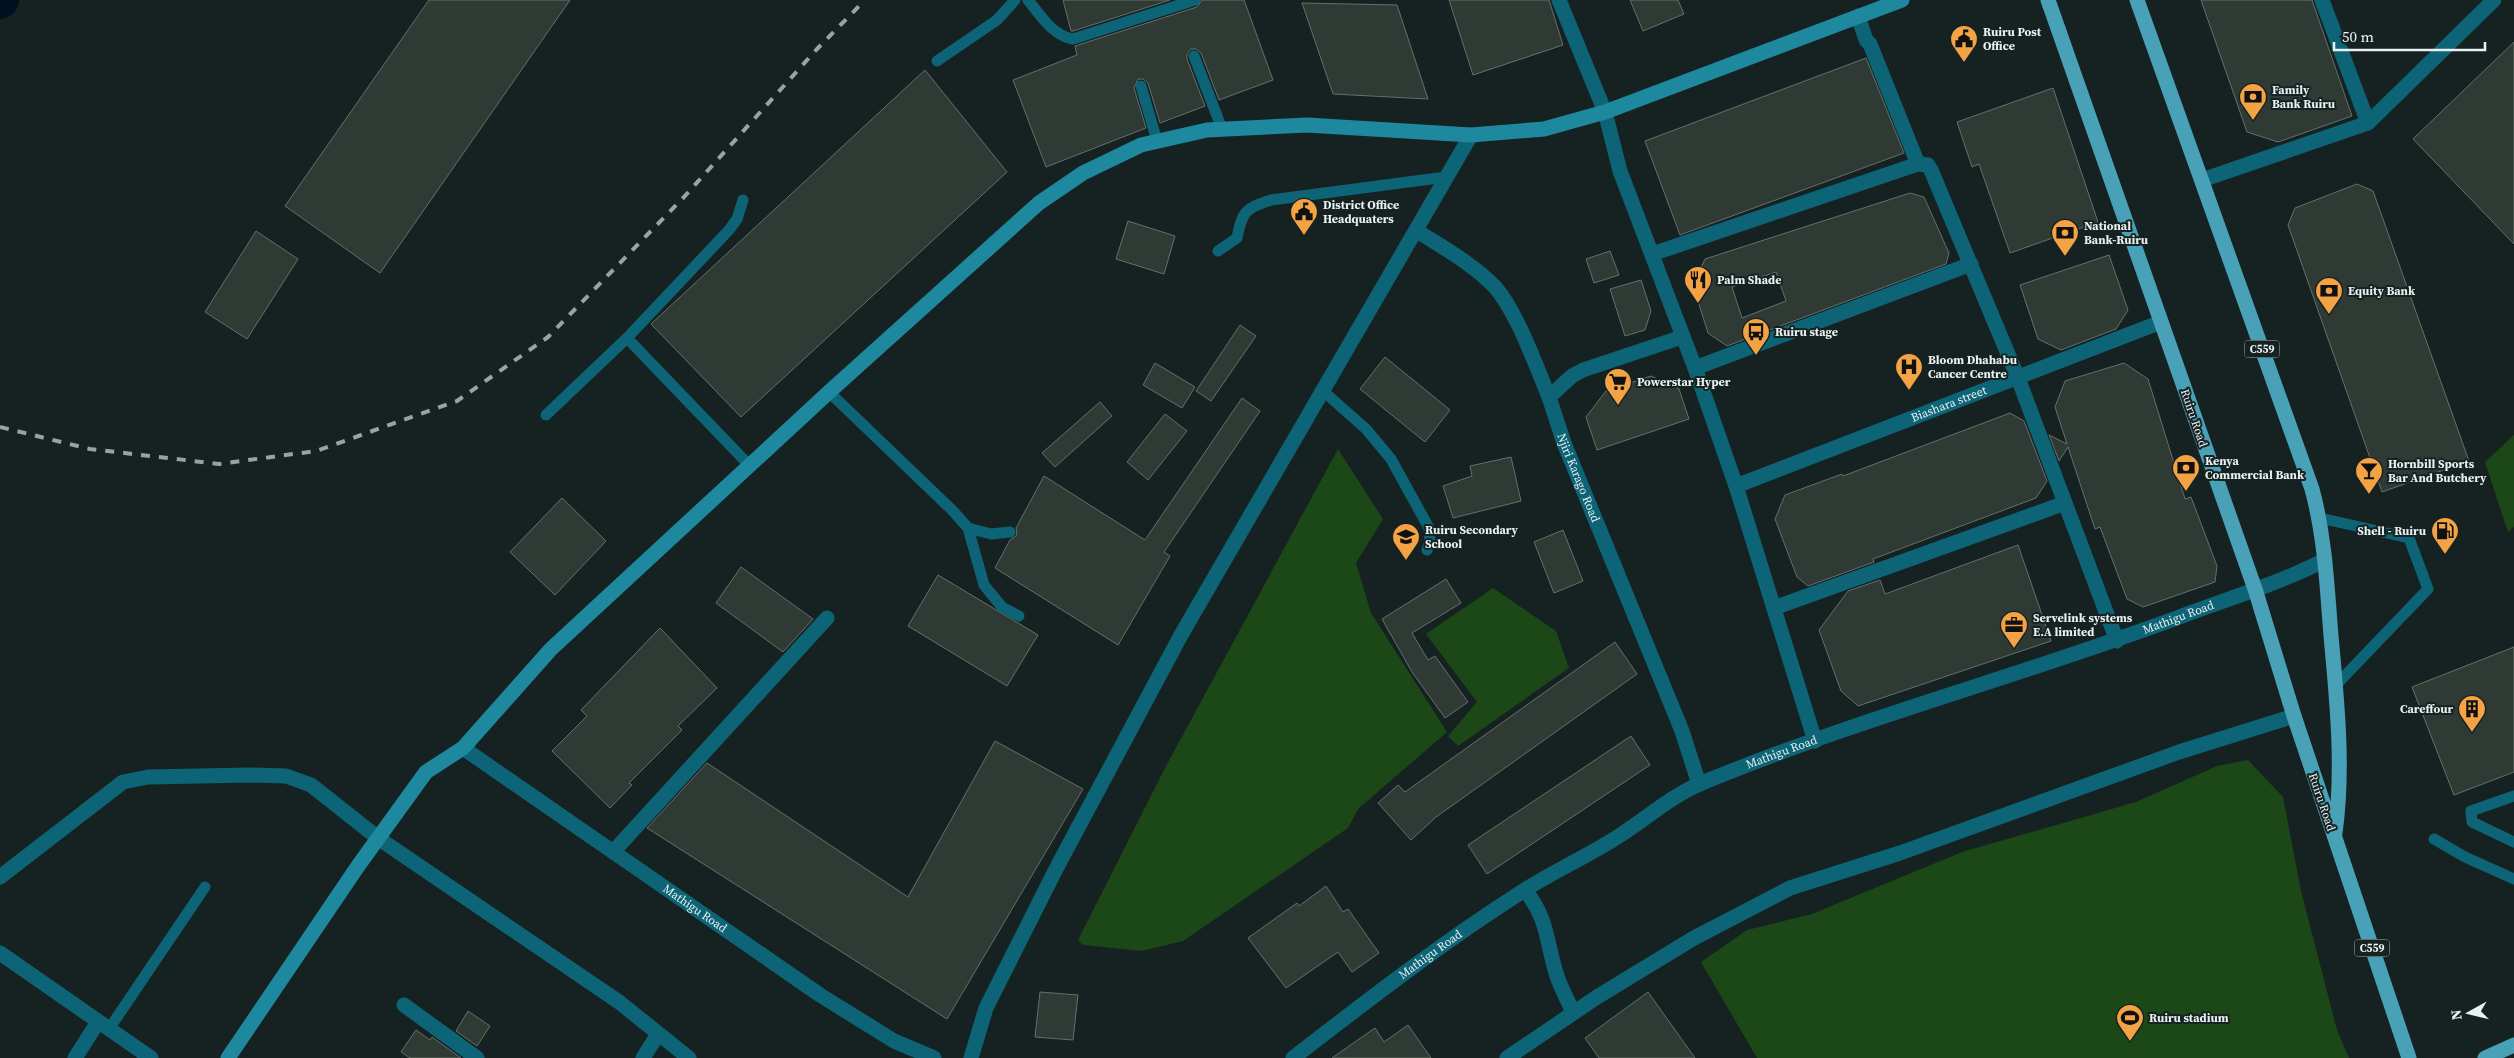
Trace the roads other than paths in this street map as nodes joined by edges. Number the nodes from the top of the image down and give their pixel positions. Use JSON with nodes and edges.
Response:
{"nodes":[{"id":1,"x":1015,"y":0,"type":"edge"},
{"id":2,"x":1028,"y":0,"type":"edge"},
{"id":3,"x":1195,"y":0,"type":"edge"},
{"id":4,"x":1559,"y":0,"type":"edge"},
{"id":5,"x":2048,"y":0,"type":"edge"},
{"id":6,"x":2137,"y":0,"type":"edge"},
{"id":7,"x":2322,"y":0,"type":"edge"},
{"id":8,"x":2494,"y":0,"type":"edge"},
{"id":9,"x":1897,"y":1,"type":"edge"},
{"id":10,"x":1858,"y":16,"type":"junction"},
{"id":11,"x":1194,"y":56,"type":"dead end"},
{"id":12,"x":937,"y":61,"type":"dead end"},
{"id":13,"x":1141,"y":86,"type":"dead end"},
{"id":14,"x":1605,"y":112,"type":"junction"},
{"id":15,"x":2368,"y":123,"type":"junction"},
{"id":16,"x":1222,"y":129,"type":"junction"},
{"id":17,"x":1471,"y":134,"type":"junction"},
{"id":18,"x":1157,"y":141,"type":"junction"},
{"id":19,"x":1918,"y":164,"type":"junction"},
{"id":20,"x":1446,"y":177,"type":"junction"},
{"id":21,"x":2202,"y":180,"type":"junction"},
{"id":22,"x":743,"y":200,"type":"dead end"},
{"id":23,"x":1417,"y":231,"type":"junction"},
{"id":24,"x":1218,"y":251,"type":"dead end"},
{"id":25,"x":1652,"y":254,"type":"junction"},
{"id":26,"x":1971,"y":264,"type":"junction"},
{"id":27,"x":2161,"y":322,"type":"junction"},
{"id":28,"x":1682,"y":337,"type":"junction"},
{"id":29,"x":627,"y":338,"type":"junction"},
{"id":30,"x":1694,"y":368,"type":"junction"},
{"id":31,"x":2018,"y":378,"type":"junction"},
{"id":32,"x":1322,"y":390,"type":"junction"},
{"id":33,"x":829,"y":392,"type":"junction"},
{"id":34,"x":1549,"y":397,"type":"junction"},
{"id":35,"x":546,"y":415,"type":"dead end"},
{"id":36,"x":749,"y":465,"type":"junction"},
{"id":37,"x":1736,"y":486,"type":"junction"},
{"id":38,"x":2065,"y":503,"type":"junction"},
{"id":39,"x":2320,"y":518,"type":"junction"},
{"id":40,"x":968,"y":528,"type":"junction"},
{"id":41,"x":1010,"y":532,"type":"dead end"},
{"id":42,"x":1427,"y":550,"type":"dead end"},
{"id":43,"x":2325,"y":560,"type":"junction"},
{"id":44,"x":2255,"y":589,"type":"junction"},
{"id":45,"x":1774,"y":608,"type":"junction"},
{"id":46,"x":1019,"y":616,"type":"dead end"},
{"id":47,"x":827,"y":618,"type":"dead end"},
{"id":48,"x":2118,"y":641,"type":"junction"},
{"id":49,"x":2336,"y":686,"type":"junction"},
{"id":50,"x":2294,"y":716,"type":"junction"},
{"id":51,"x":1815,"y":741,"type":"junction"},
{"id":52,"x":463,"y":748,"type":"junction"},
{"id":53,"x":1699,"y":784,"type":"junction"},
{"id":54,"x":2514,"y":796,"type":"edge"},
{"id":55,"x":2334,"y":837,"type":"junction"},
{"id":56,"x":378,"y":838,"type":"junction"},
{"id":57,"x":2434,"y":839,"type":"dead end"},
{"id":58,"x":2514,"y":842,"type":"edge"},
{"id":59,"x":613,"y":852,"type":"junction"},
{"id":60,"x":0,"y":877,"type":"edge"},
{"id":61,"x":2514,"y":878,"type":"edge"},
{"id":62,"x":205,"y":887,"type":"dead end"},
{"id":63,"x":1525,"y":890,"type":"junction"},
{"id":64,"x":0,"y":953,"type":"edge"},
{"id":65,"x":404,"y":1005,"type":"dead end"},
{"id":66,"x":1573,"y":1013,"type":"junction"},
{"id":67,"x":104,"y":1025,"type":"junction"},
{"id":68,"x":658,"y":1034,"type":"junction"},
{"id":69,"x":2514,"y":1046,"type":"edge"},
{"id":70,"x":2491,"y":1056,"type":"edge"},
{"id":71,"x":74,"y":1058,"type":"edge"},
{"id":72,"x":151,"y":1058,"type":"edge"},
{"id":73,"x":228,"y":1058,"type":"edge"},
{"id":74,"x":477,"y":1058,"type":"edge"},
{"id":75,"x":643,"y":1058,"type":"edge"},
{"id":76,"x":689,"y":1058,"type":"edge"},
{"id":77,"x":934,"y":1058,"type":"edge"},
{"id":78,"x":971,"y":1058,"type":"edge"},
{"id":79,"x":1293,"y":1058,"type":"edge"},
{"id":80,"x":1507,"y":1058,"type":"edge"},
{"id":81,"x":2409,"y":1058,"type":"edge"}],
"edges":[{"from":1,"to":12,"type":"lane"},
{"from":2,"to":3,"type":"lane"},
{"from":4,"to":14,"type":"street"},
{"from":5,"to":27,"type":"main road","name":"Ruiru Road","number":"C559"},
{"from":6,"to":21,"type":"main road","name":"Ruiru Road","number":"C559"},
{"from":7,"to":15,"type":"street"},
{"from":8,"to":15,"type":"street"},
{"from":9,"to":10,"type":"main road"},
{"from":10,"to":14,"type":"main road"},
{"from":10,"to":19,"type":"street"},
{"from":11,"to":16,"type":"lane"},
{"from":13,"to":18,"type":"lane"},
{"from":14,"to":17,"type":"main road"},
{"from":14,"to":25,"type":"street"},
{"from":15,"to":21,"type":"street"},
{"from":16,"to":17,"type":"main road"},
{"from":16,"to":18,"type":"main road"},
{"from":17,"to":20,"type":"street"},
{"from":18,"to":33,"type":"main road"},
{"from":19,"to":25,"type":"street"},
{"from":19,"to":26,"type":"street"},
{"from":20,"to":23,"type":"street"},
{"from":20,"to":24,"type":"lane"},
{"from":21,"to":39,"type":"main road","name":"Ruiru Road","number":"C559"},
{"from":22,"to":29,"type":"lane"},
{"from":23,"to":32,"type":"street"},
{"from":23,"to":34,"type":"street","name":"Njiri Karago Road"},
{"from":25,"to":28,"type":"street"},
{"from":26,"to":30,"type":"street"},
{"from":26,"to":31,"type":"street"},
{"from":27,"to":31,"type":"street","name":"Biashara street"},
{"from":27,"to":44,"type":"main road","name":"Ruiru Road","number":"C559"},
{"from":28,"to":30,"type":"street"},
{"from":28,"to":34,"type":"street"},
{"from":29,"to":35,"type":"lane"},
{"from":29,"to":36,"type":"lane"},
{"from":30,"to":37,"type":"street"},
{"from":31,"to":37,"type":"street","name":"Biashara street"},
{"from":31,"to":38,"type":"street"},
{"from":32,"to":42,"type":"lane"},
{"from":32,"to":78,"type":"street"},
{"from":33,"to":36,"type":"main road"},
{"from":33,"to":40,"type":"lane"},
{"from":34,"to":53,"type":"street","name":"Njiri Karago Road"},
{"from":36,"to":52,"type":"main road"},
{"from":37,"to":45,"type":"street"},
{"from":38,"to":45,"type":"street"},
{"from":38,"to":48,"type":"street"},
{"from":39,"to":43,"type":"main road","name":"Ruiru Road","number":"C559"},
{"from":39,"to":49,"type":"lane"},
{"from":40,"to":41,"type":"lane"},
{"from":40,"to":46,"type":"lane"},
{"from":43,"to":44,"type":"street","name":"Mathigu Road"},
{"from":43,"to":49,"type":"main road","name":"Ruiru Road","number":"C559"},
{"from":44,"to":48,"type":"street","name":"Mathigu Road"},
{"from":44,"to":50,"type":"main road","name":"Ruiru Road","number":"C559"},
{"from":45,"to":51,"type":"street"},
{"from":47,"to":59,"type":"street"},
{"from":48,"to":51,"type":"street","name":"Mathigu Road"},
{"from":49,"to":55,"type":"main road","name":"Ruiru Road","number":"C559"},
{"from":50,"to":55,"type":"main road","name":"Ruiru Road","number":"C559"},
{"from":50,"to":66,"type":"street"},
{"from":51,"to":53,"type":"street","name":"Mathigu Road"},
{"from":52,"to":56,"type":"main road"},
{"from":52,"to":59,"type":"street","name":"Mathigu Road"},
{"from":53,"to":63,"type":"street","name":"Mathigu Road"},
{"from":54,"to":58,"type":"lane"},
{"from":55,"to":81,"type":"main road","number":"C559"},
{"from":56,"to":60,"type":"street"},
{"from":56,"to":68,"type":"street"},
{"from":56,"to":73,"type":"main road"},
{"from":57,"to":61,"type":"lane"},
{"from":59,"to":77,"type":"street","name":"Mathigu Road"},
{"from":62,"to":67,"type":"lane"},
{"from":63,"to":66,"type":"street"},
{"from":63,"to":79,"type":"street","name":"Mathigu Road"},
{"from":64,"to":67,"type":"street"},
{"from":65,"to":74,"type":"street"},
{"from":66,"to":80,"type":"street"},
{"from":67,"to":71,"type":"street"},
{"from":67,"to":72,"type":"street"},
{"from":68,"to":75,"type":"street"},
{"from":68,"to":76,"type":"street"},
{"from":69,"to":70,"type":"main road"}]}
